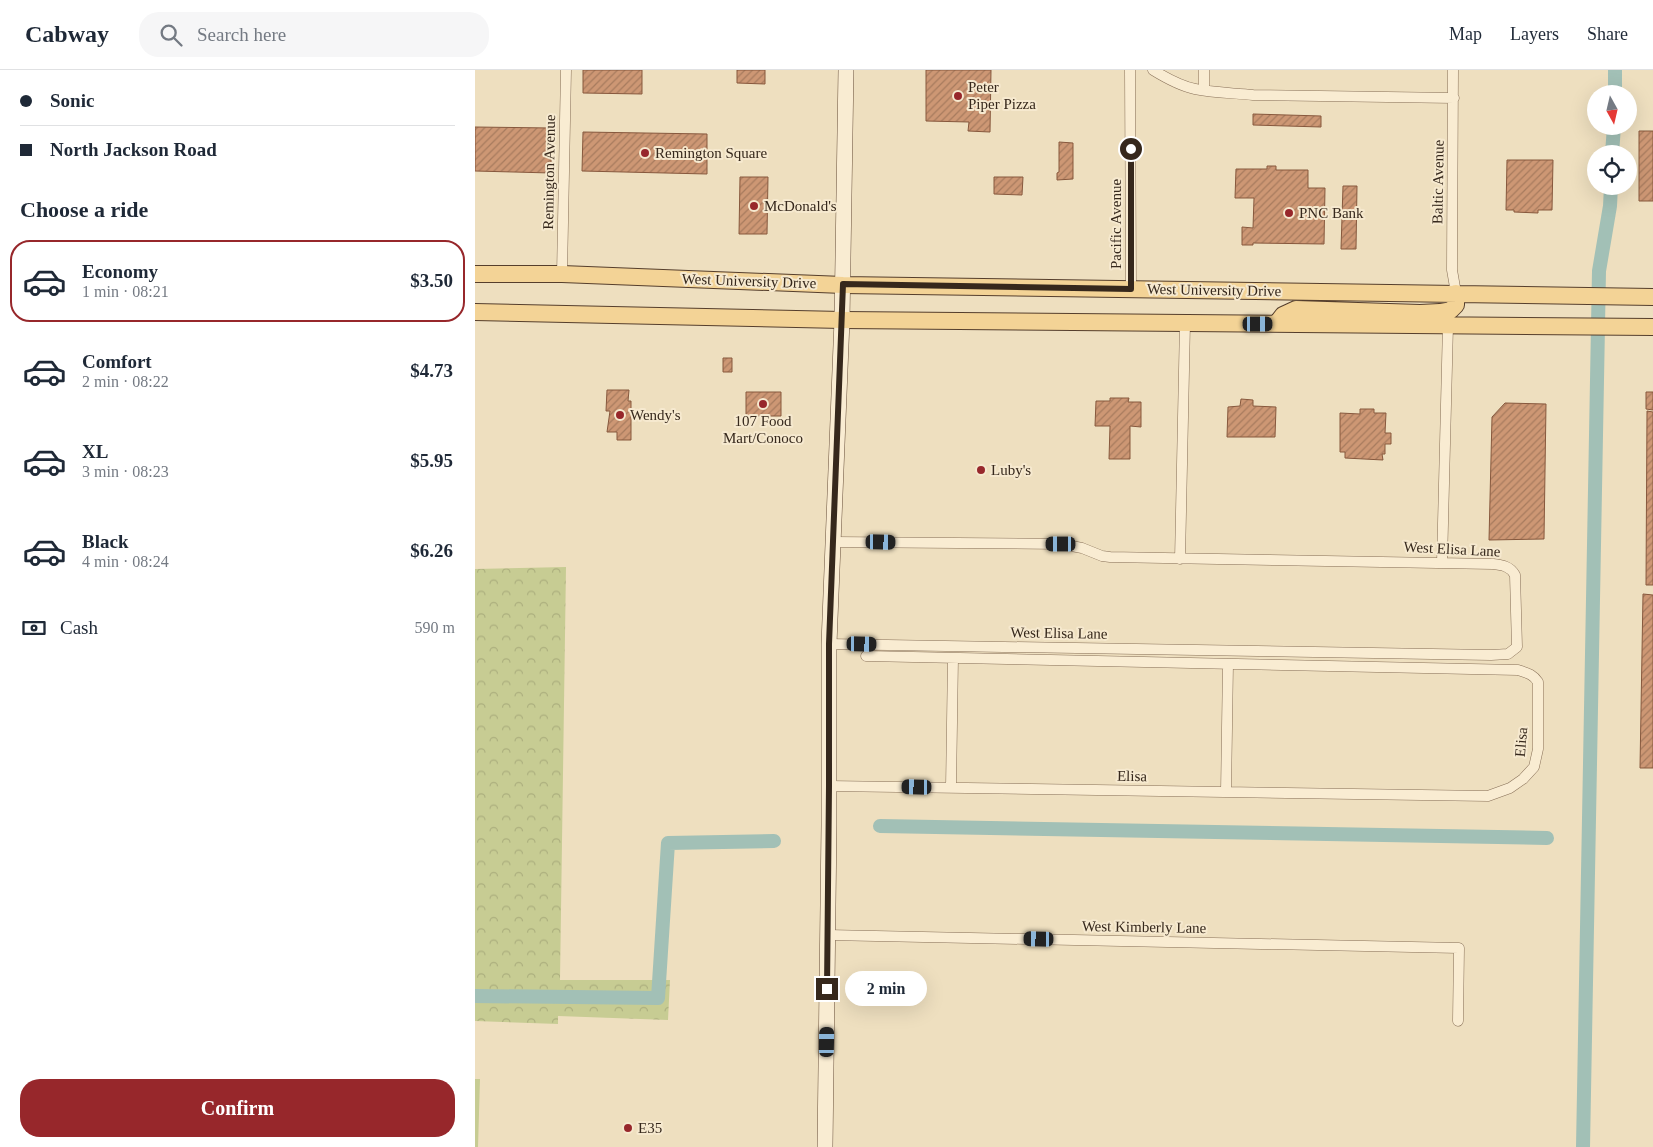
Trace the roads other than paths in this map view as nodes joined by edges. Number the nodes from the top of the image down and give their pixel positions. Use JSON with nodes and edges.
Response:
{"nodes":[{"id":1,"x":566,"y":70,"type":"edge"},
{"id":2,"x":846,"y":70,"type":"edge"},
{"id":3,"x":1130,"y":70,"type":"edge"},
{"id":4,"x":1153,"y":70,"type":"edge"},
{"id":5,"x":1205,"y":70,"type":"edge"},
{"id":6,"x":1453,"y":70,"type":"edge"},
{"id":7,"x":1204,"y":90,"type":"junction"},
{"id":8,"x":1454,"y":98,"type":"junction"},
{"id":9,"x":475,"y":274,"type":"edge"},
{"id":10,"x":562,"y":274,"type":"junction"},
{"id":11,"x":843,"y":284,"type":"junction"},
{"id":12,"x":1131,"y":289,"type":"junction"},
{"id":13,"x":1457,"y":294,"type":"junction"},
{"id":14,"x":1653,"y":297,"type":"edge"},
{"id":15,"x":475,"y":312,"type":"edge"},
{"id":16,"x":842,"y":320,"type":"junction"},
{"id":17,"x":1185,"y":323,"type":"junction"},
{"id":18,"x":1276,"y":324,"type":"junction"},
{"id":19,"x":1653,"y":325,"type":"edge"},
{"id":20,"x":1448,"y":326,"type":"junction"},
{"id":21,"x":834,"y":542,"type":"junction"},
{"id":22,"x":1180,"y":558,"type":"junction"},
{"id":23,"x":1442,"y":563,"type":"junction"},
{"id":24,"x":829,"y":644,"type":"junction"},
{"id":25,"x":866,"y":656,"type":"dead end"},
{"id":26,"x":953,"y":658,"type":"junction"},
{"id":27,"x":1228,"y":664,"type":"junction"},
{"id":28,"x":829,"y":786,"type":"junction"},
{"id":29,"x":951,"y":788,"type":"junction"},
{"id":30,"x":1226,"y":792,"type":"junction"},
{"id":31,"x":828,"y":935,"type":"junction"},
{"id":32,"x":1458,"y":1021,"type":"dead end"},
{"id":33,"x":825,"y":1147,"type":"edge"}],
"edges":[{"from":1,"to":10,"type":"street","name":"Remington Avenue"},
{"from":2,"to":11,"type":"main road"},
{"from":3,"to":12,"type":"street","name":"Pacific Avenue"},
{"from":4,"to":7,"type":"street"},
{"from":5,"to":7,"type":"street"},
{"from":6,"to":8,"type":"street","name":"Baltic Avenue"},
{"from":7,"to":8,"type":"street"},
{"from":8,"to":13,"type":"street","name":"Baltic Avenue"},
{"from":9,"to":10,"type":"main road","name":"West University Drive"},
{"from":10,"to":11,"type":"main road","name":"West University Drive"},
{"from":11,"to":12,"type":"main road","name":"West University Drive"},
{"from":11,"to":16,"type":"main road"},
{"from":12,"to":13,"type":"main road","name":"West University Drive"},
{"from":13,"to":14,"type":"main road","name":"West University Drive"},
{"from":13,"to":18,"type":"main road"},
{"from":15,"to":16,"type":"main road"},
{"from":16,"to":17,"type":"main road"},
{"from":16,"to":21,"type":"main road"},
{"from":17,"to":18,"type":"main road"},
{"from":17,"to":22,"type":"street"},
{"from":18,"to":20,"type":"main road"},
{"from":19,"to":20,"type":"main road"},
{"from":20,"to":23,"type":"street"},
{"from":21,"to":22,"type":"street","name":"West Elisa Lane"},
{"from":21,"to":24,"type":"main road"},
{"from":22,"to":23,"type":"street","name":"West Elisa Lane"},
{"from":23,"to":24,"type":"street","name":"West Elisa Lane"},
{"from":24,"to":28,"type":"main road"},
{"from":25,"to":26,"type":"street","name":"Elisa"},
{"from":26,"to":27,"type":"street","name":"Elisa"},
{"from":26,"to":29,"type":"street"},
{"from":27,"to":30,"type":"street"},
{"from":27,"to":30,"type":"street","name":"Elisa"},
{"from":28,"to":29,"type":"street","name":"Elisa"},
{"from":28,"to":31,"type":"main road"},
{"from":29,"to":30,"type":"street","name":"Elisa"},
{"from":31,"to":32,"type":"street","name":"West Kimberly Lane"},
{"from":31,"to":33,"type":"main road"}]}
